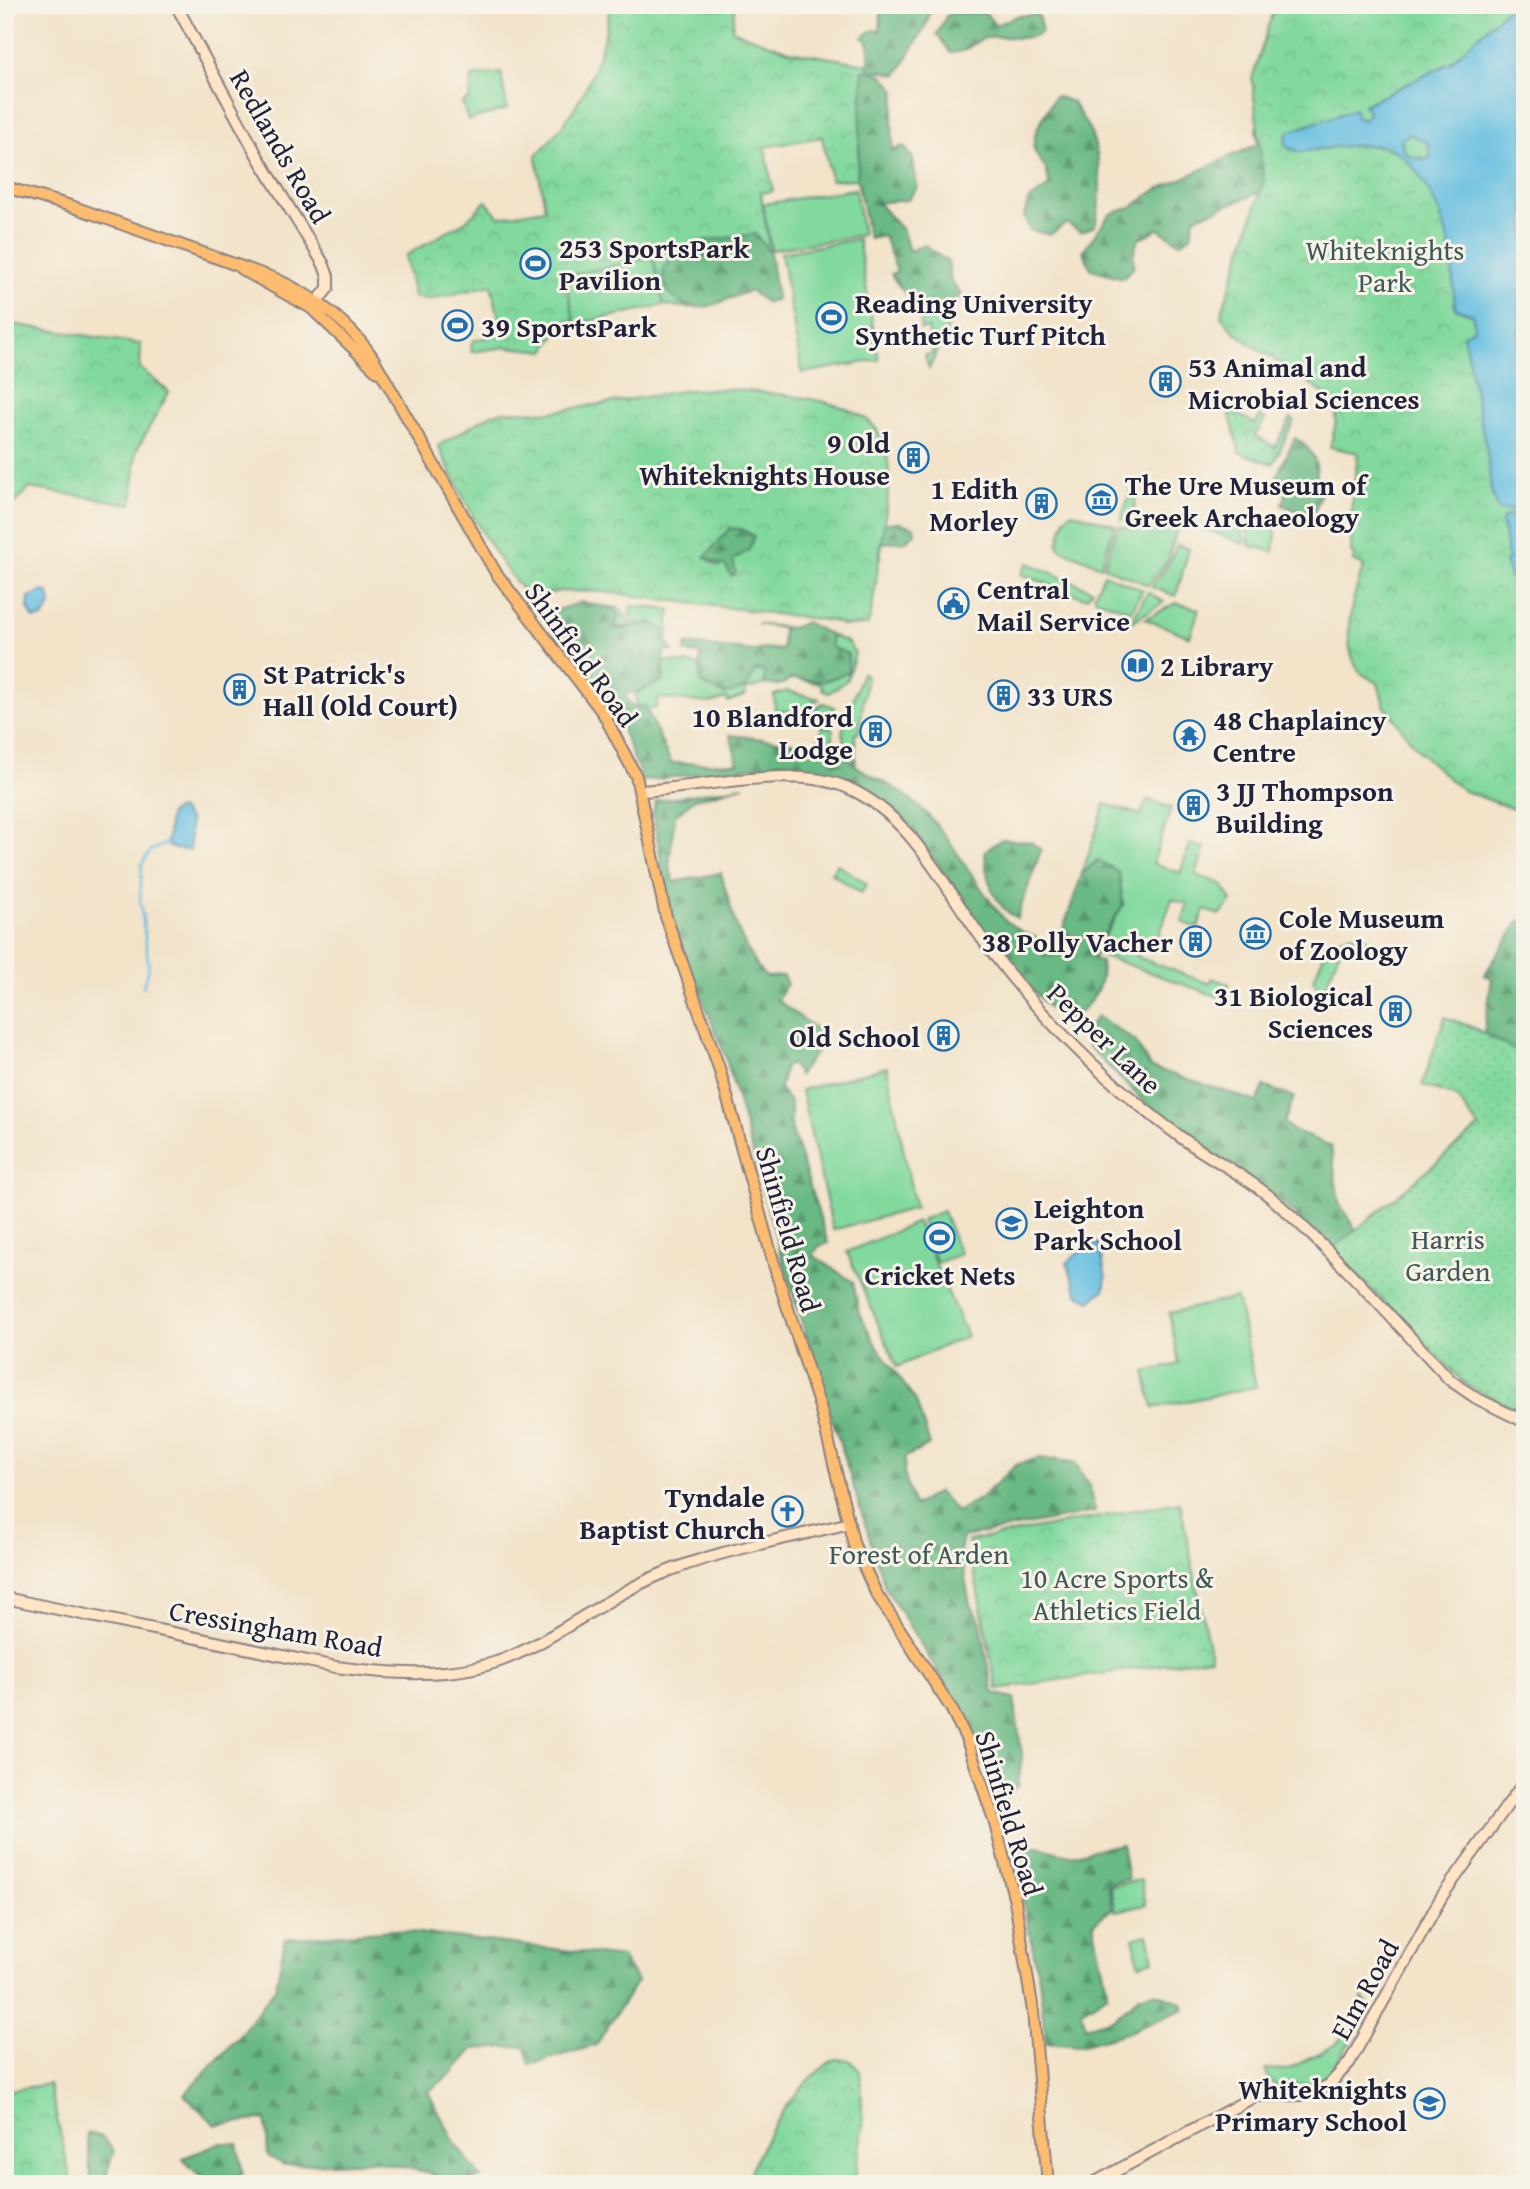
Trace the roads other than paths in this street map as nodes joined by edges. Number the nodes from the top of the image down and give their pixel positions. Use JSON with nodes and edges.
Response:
{"nodes":[{"id":1,"x":176,"y":5,"type":"edge"},
{"id":2,"x":5,"y":187,"type":"edge"},
{"id":3,"x":314,"y":305,"type":"junction"},
{"id":4,"x":640,"y":791,"type":"junction"},
{"id":5,"x":1525,"y":1422,"type":"edge"},
{"id":6,"x":849,"y":1523,"type":"junction"},
{"id":7,"x":5,"y":1598,"type":"edge"},
{"id":8,"x":1524,"y":1786,"type":"edge"},
{"id":9,"x":1044,"y":2139,"type":"junction"},
{"id":10,"x":1041,"y":2184,"type":"edge"},
{"id":11,"x":1048,"y":2184,"type":"edge"},
{"id":12,"x":1092,"y":2184,"type":"edge"}],
"edges":[{"from":1,"to":3,"type":"street","name":"Redlands Road"},
{"from":2,"to":3,"type":"main road","name":"Shinfield Road"},
{"from":3,"to":4,"type":"main road","name":"Shinfield Road"},
{"from":4,"to":5,"type":"street","name":"Pepper Lane"},
{"from":4,"to":6,"type":"main road","name":"Shinfield Road"},
{"from":6,"to":7,"type":"street","name":"Cressingham Road"},
{"from":6,"to":9,"type":"main road","name":"Shinfield Road"},
{"from":8,"to":12,"type":"street","name":"Elm Road"},
{"from":9,"to":10,"type":"main road","name":"Shinfield Road"},
{"from":9,"to":11,"type":"main road","name":"Shinfield Road"}]}
